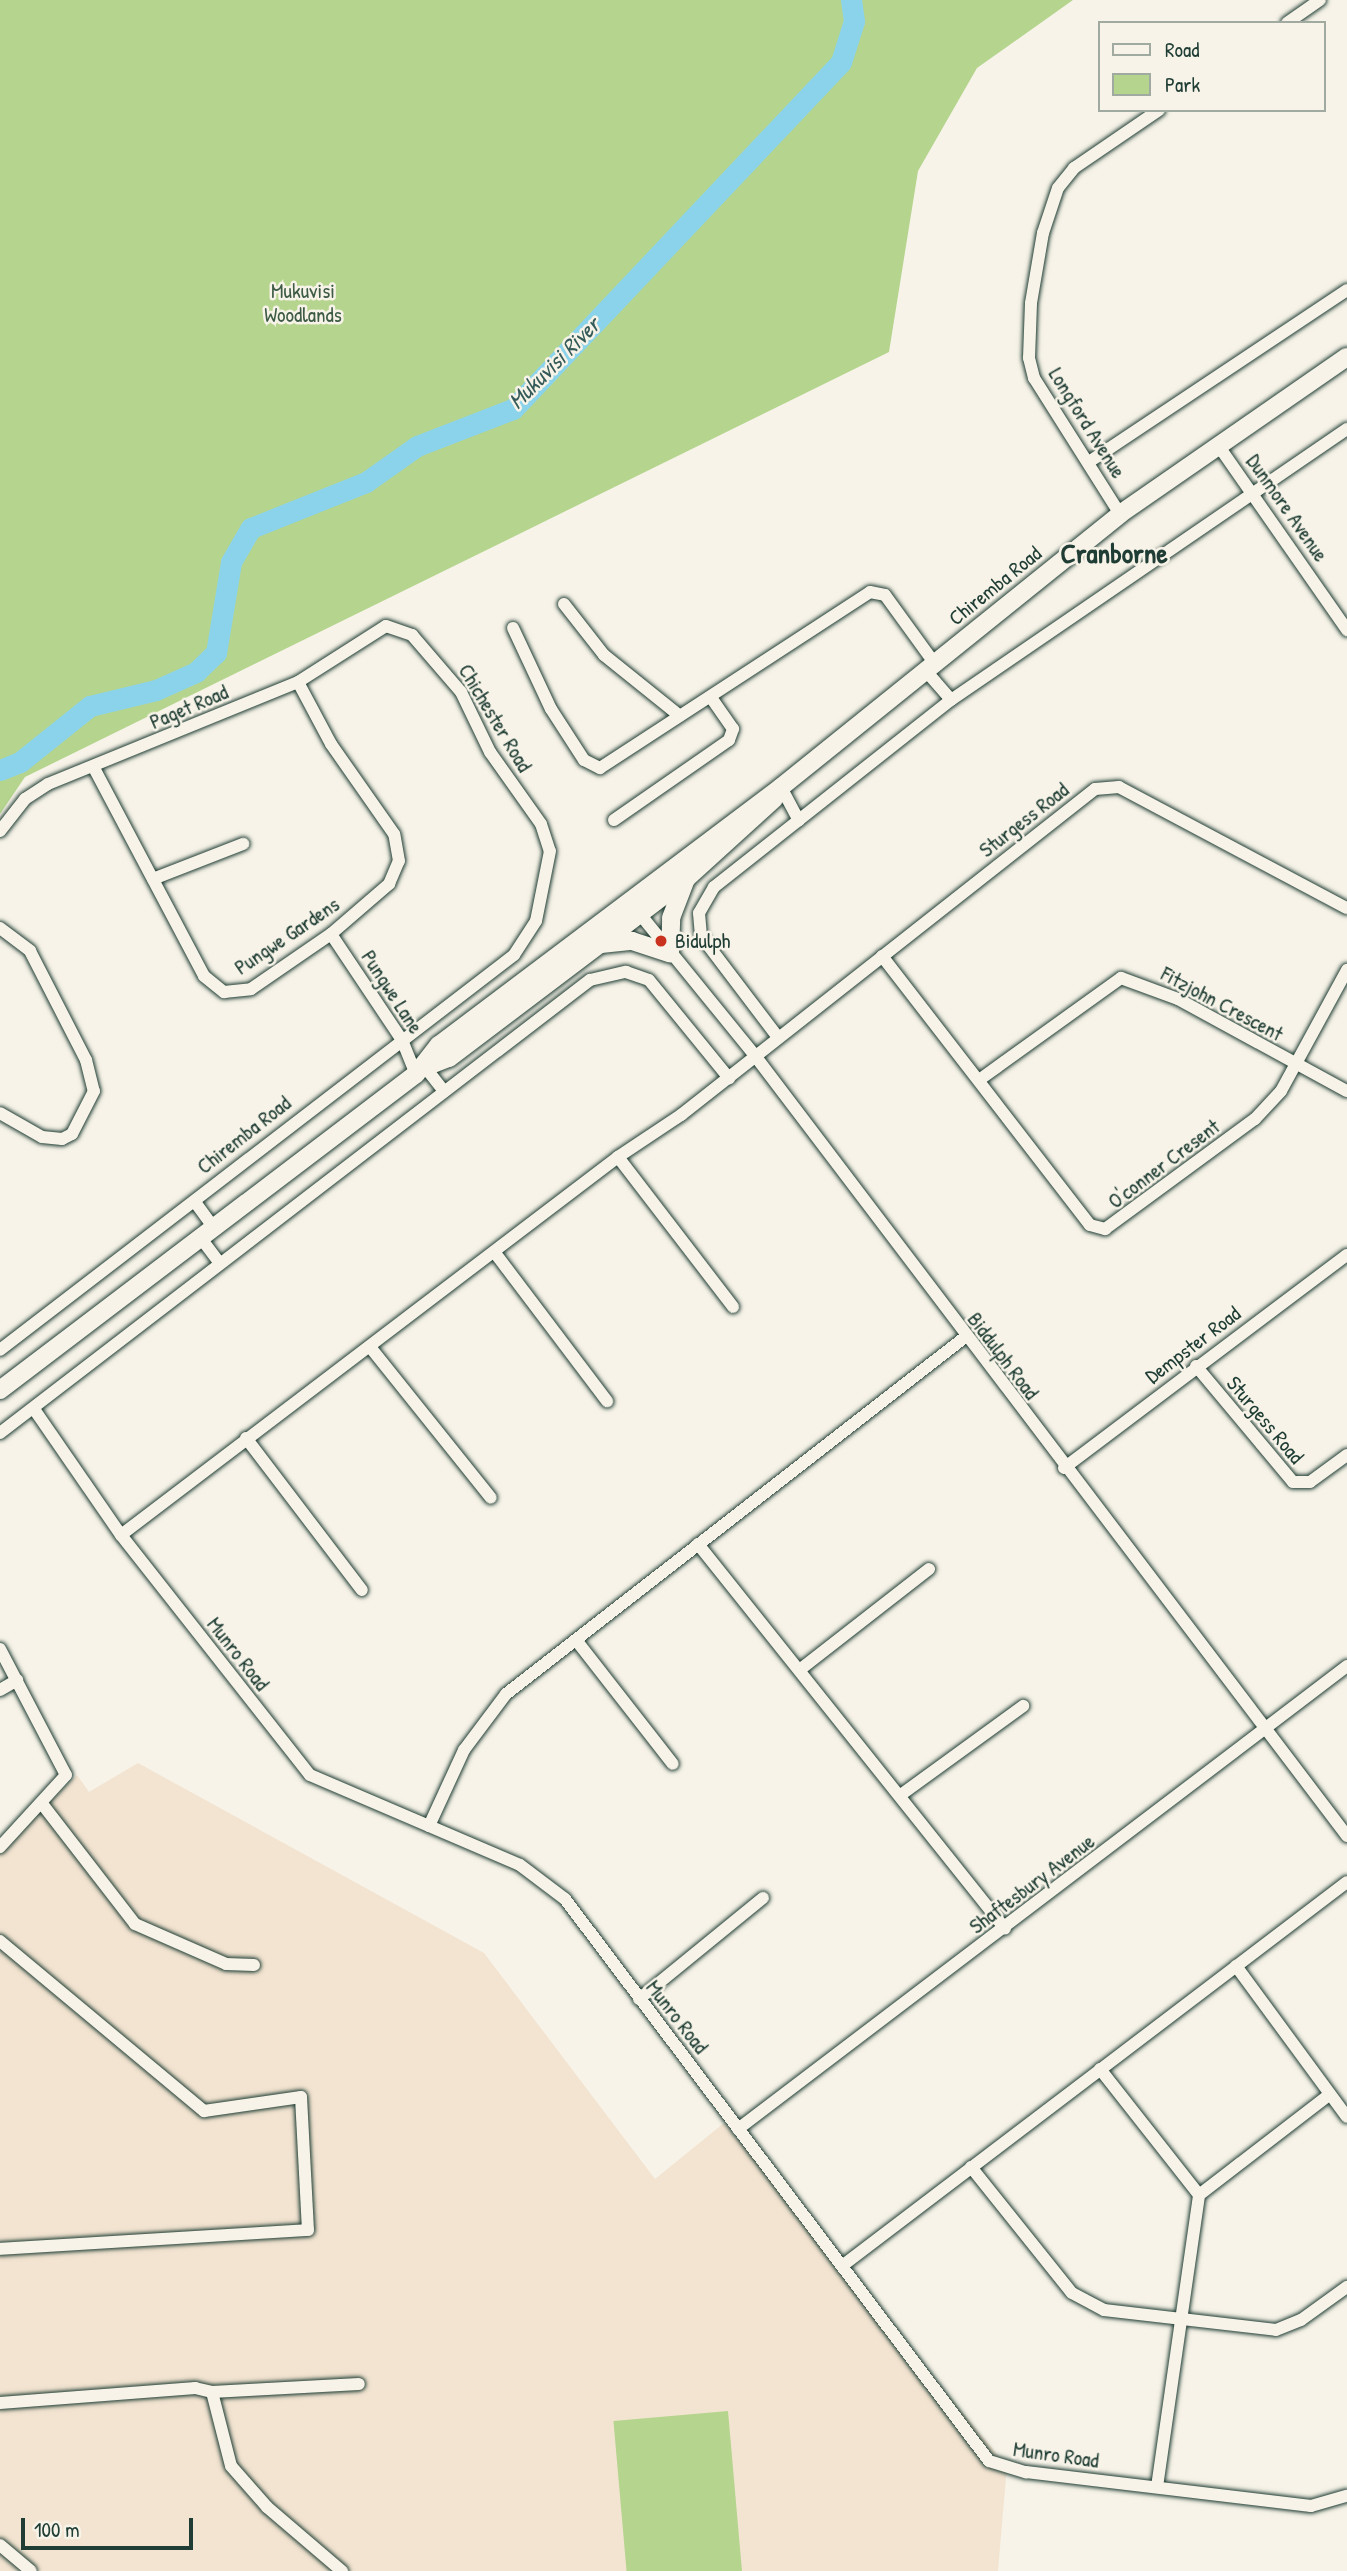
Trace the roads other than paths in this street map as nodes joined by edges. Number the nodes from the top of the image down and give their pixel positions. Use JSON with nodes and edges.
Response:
{"nodes":[{"id":1,"x":1320,"y":0,"type":"edge"},
{"id":2,"x":1290,"y":21,"type":"edge"},
{"id":3,"x":1156,"y":112,"type":"edge"},
{"id":4,"x":1347,"y":290,"type":"edge"},
{"id":5,"x":1347,"y":357,"type":"edge"},
{"id":6,"x":1347,"y":429,"type":"edge"},
{"id":7,"x":1218,"y":444,"type":"junction"},
{"id":8,"x":1089,"y":462,"type":"junction"},
{"id":9,"x":1255,"y":492,"type":"junction"},
{"id":10,"x":1120,"y":514,"type":"junction"},
{"id":11,"x":564,"y":604,"type":"dead end"},
{"id":12,"x":398,"y":628,"type":"joint"},
{"id":13,"x":513,"y":628,"type":"dead end"},
{"id":14,"x":1347,"y":630,"type":"edge"},
{"id":15,"x":931,"y":668,"type":"junction"},
{"id":16,"x":298,"y":682,"type":"junction"},
{"id":17,"x":710,"y":697,"type":"junction"},
{"id":18,"x":951,"y":700,"type":"junction"},
{"id":19,"x":680,"y":716,"type":"junction"},
{"id":20,"x":94,"y":768,"type":"junction"},
{"id":21,"x":781,"y":787,"type":"junction"},
{"id":22,"x":614,"y":820,"type":"dead end"},
{"id":23,"x":799,"y":821,"type":"junction"},
{"id":24,"x":0,"y":831,"type":"edge"},
{"id":25,"x":243,"y":844,"type":"dead end"},
{"id":26,"x":687,"y":878,"type":"junction"},
{"id":27,"x":153,"y":879,"type":"junction"},
{"id":28,"x":633,"y":906,"type":"junction"},
{"id":29,"x":1347,"y":908,"type":"edge"},
{"id":30,"x":0,"y":928,"type":"edge"},
{"id":31,"x":331,"y":933,"type":"junction"},
{"id":32,"x":600,"y":944,"type":"junction"},
{"id":33,"x":670,"y":953,"type":"junction"},
{"id":34,"x":514,"y":956,"type":"joint"},
{"id":35,"x":882,"y":956,"type":"junction"},
{"id":36,"x":1347,"y":970,"type":"edge"},
{"id":37,"x":777,"y":1037,"type":"junction"},
{"id":38,"x":402,"y":1040,"type":"junction"},
{"id":39,"x":756,"y":1057,"type":"junction"},
{"id":40,"x":1297,"y":1066,"type":"junction"},
{"id":41,"x":421,"y":1070,"type":"junction"},
{"id":42,"x":729,"y":1078,"type":"junction"},
{"id":43,"x":979,"y":1080,"type":"junction"},
{"id":44,"x":444,"y":1091,"type":"junction"},
{"id":45,"x":1347,"y":1091,"type":"edge"},
{"id":46,"x":0,"y":1113,"type":"edge"},
{"id":47,"x":618,"y":1157,"type":"junction"},
{"id":48,"x":195,"y":1202,"type":"junction"},
{"id":49,"x":207,"y":1232,"type":"junction"},
{"id":50,"x":495,"y":1253,"type":"junction"},
{"id":51,"x":1347,"y":1255,"type":"edge"},
{"id":52,"x":219,"y":1262,"type":"junction"},
{"id":53,"x":733,"y":1307,"type":"dead end"},
{"id":54,"x":964,"y":1338,"type":"junction"},
{"id":55,"x":370,"y":1347,"type":"junction"},
{"id":56,"x":0,"y":1350,"type":"edge"},
{"id":57,"x":1196,"y":1366,"type":"junction"},
{"id":58,"x":0,"y":1390,"type":"edge"},
{"id":59,"x":607,"y":1401,"type":"dead end"},
{"id":60,"x":34,"y":1409,"type":"junction"},
{"id":61,"x":0,"y":1433,"type":"edge"},
{"id":62,"x":246,"y":1438,"type":"junction"},
{"id":63,"x":1347,"y":1455,"type":"edge"},
{"id":64,"x":1063,"y":1468,"type":"junction"},
{"id":65,"x":491,"y":1498,"type":"dead end"},
{"id":66,"x":121,"y":1535,"type":"junction"},
{"id":67,"x":698,"y":1544,"type":"junction"},
{"id":68,"x":929,"y":1569,"type":"dead end"},
{"id":69,"x":362,"y":1590,"type":"dead end"},
{"id":70,"x":576,"y":1640,"type":"junction"},
{"id":71,"x":0,"y":1649,"type":"edge"},
{"id":72,"x":1347,"y":1666,"type":"edge"},
{"id":73,"x":802,"y":1668,"type":"junction"},
{"id":74,"x":17,"y":1681,"type":"junction"},
{"id":75,"x":0,"y":1690,"type":"edge"},
{"id":76,"x":1023,"y":1706,"type":"dead end"},
{"id":77,"x":1266,"y":1730,"type":"junction"},
{"id":78,"x":673,"y":1764,"type":"dead end"},
{"id":79,"x":902,"y":1794,"type":"junction"},
{"id":80,"x":43,"y":1805,"type":"junction"},
{"id":81,"x":429,"y":1826,"type":"junction"},
{"id":82,"x":1347,"y":1836,"type":"edge"},
{"id":83,"x":0,"y":1847,"type":"edge"},
{"id":84,"x":1347,"y":1882,"type":"edge"},
{"id":85,"x":763,"y":1898,"type":"dead end"},
{"id":86,"x":1005,"y":1928,"type":"junction"},
{"id":87,"x":0,"y":1941,"type":"edge"},
{"id":88,"x":254,"y":1965,"type":"dead end"},
{"id":89,"x":1236,"y":1966,"type":"junction"},
{"id":90,"x":639,"y":1999,"type":"junction"},
{"id":91,"x":1100,"y":2069,"type":"junction"},
{"id":92,"x":1329,"y":2095,"type":"junction"},
{"id":93,"x":1347,"y":2117,"type":"edge"},
{"id":94,"x":738,"y":2129,"type":"junction"},
{"id":95,"x":971,"y":2167,"type":"junction"},
{"id":96,"x":1199,"y":2195,"type":"junction"},
{"id":97,"x":0,"y":2249,"type":"edge"},
{"id":98,"x":842,"y":2266,"type":"junction"},
{"id":99,"x":1347,"y":2287,"type":"edge"},
{"id":100,"x":1184,"y":2322,"type":"junction"},
{"id":101,"x":359,"y":2384,"type":"dead end"},
{"id":102,"x":212,"y":2392,"type":"junction"},
{"id":103,"x":0,"y":2403,"type":"edge"},
{"id":104,"x":1157,"y":2487,"type":"junction"},
{"id":105,"x":1347,"y":2496,"type":"edge"},
{"id":106,"x":0,"y":2545,"type":"edge"},
{"id":107,"x":32,"y":2571,"type":"edge"},
{"id":108,"x":342,"y":2571,"type":"edge"}],
"edges":[{"from":1,"to":2,"type":"street"},
{"from":3,"to":8,"type":"street","name":"Longford Avenue"},
{"from":4,"to":8,"type":"street"},
{"from":5,"to":7,"type":"main road","name":"Chiremba Road"},
{"from":6,"to":9,"type":"street"},
{"from":7,"to":9,"type":"street","name":"Dunmore Avenue"},
{"from":7,"to":10,"type":"main road","name":"Chiremba Road"},
{"from":8,"to":10,"type":"street","name":"Longford Avenue"},
{"from":9,"to":14,"type":"street","name":"Dunmore Avenue"},
{"from":9,"to":18,"type":"street"},
{"from":10,"to":15,"type":"main road","name":"Chiremba Road"},
{"from":11,"to":19,"type":"street"},
{"from":12,"to":16,"type":"street","name":"Paget Road"},
{"from":12,"to":34,"type":"street","name":"Chichester Road"},
{"from":13,"to":19,"type":"street"},
{"from":15,"to":17,"type":"street"},
{"from":15,"to":18,"type":"street"},
{"from":15,"to":21,"type":"main road","name":"Chiremba Road"},
{"from":16,"to":20,"type":"street","name":"Paget Road"},
{"from":16,"to":31,"type":"street","name":"Pungwe Gardens"},
{"from":17,"to":19,"type":"street"},
{"from":17,"to":22,"type":"street"},
{"from":18,"to":23,"type":"street"},
{"from":20,"to":24,"type":"street","name":"Paget Road"},
{"from":20,"to":27,"type":"street","name":"Pungwe Gardens"},
{"from":21,"to":23,"type":"street"},
{"from":21,"to":26,"type":"main road","name":"Chiremba Road"},
{"from":21,"to":28,"type":"main road","name":"Chiremba Road"},
{"from":23,"to":37,"type":"street"},
{"from":25,"to":27,"type":"street"},
{"from":26,"to":28,"type":"main road","name":"Chiremba Road"},
{"from":26,"to":33,"type":"main road"},
{"from":27,"to":31,"type":"street","name":"Pungwe Gardens"},
{"from":28,"to":32,"type":"main road","name":"Chiremba Road"},
{"from":28,"to":33,"type":"street","name":"Biddulph Road"},
{"from":28,"to":41,"type":"main road","name":"Chiremba Road"},
{"from":29,"to":35,"type":"street","name":"Sturgess Road"},
{"from":30,"to":46,"type":"street"},
{"from":31,"to":38,"type":"street","name":"Pungwe Lane"},
{"from":32,"to":33,"type":"main road"},
{"from":32,"to":41,"type":"main road","name":"Chiremba Road"},
{"from":33,"to":39,"type":"street","name":"Biddulph Road"},
{"from":34,"to":38,"type":"street","name":"Chiremba Road"},
{"from":35,"to":37,"type":"street","name":"Sturgess Road"},
{"from":35,"to":43,"type":"street","name":"O'conner Cresent"},
{"from":36,"to":40,"type":"street","name":"O'conner Cresent"},
{"from":37,"to":39,"type":"street","name":"Sturgess Road"},
{"from":38,"to":41,"type":"street","name":"Pungwe Lane"},
{"from":38,"to":48,"type":"street","name":"Chiremba Road"},
{"from":39,"to":42,"type":"street","name":"Sturgess Road"},
{"from":39,"to":54,"type":"street","name":"Biddulph Road"},
{"from":40,"to":43,"type":"street","name":"Fitzjohn Crescent"},
{"from":40,"to":43,"type":"street","name":"O'conner Cresent"},
{"from":40,"to":45,"type":"street","name":"Fitzjohn Crescent"},
{"from":41,"to":44,"type":"street","name":"Pungwe Lane"},
{"from":41,"to":49,"type":"main road","name":"Chiremba Road"},
{"from":42,"to":44,"type":"street"},
{"from":42,"to":47,"type":"street","name":"Sturgess Road"},
{"from":44,"to":52,"type":"street"},
{"from":47,"to":50,"type":"street","name":"Sturgess Road"},
{"from":47,"to":53,"type":"street"},
{"from":48,"to":49,"type":"street"},
{"from":48,"to":56,"type":"street","name":"Chiremba Road"},
{"from":49,"to":52,"type":"street"},
{"from":49,"to":58,"type":"main road","name":"Chiremba Road"},
{"from":50,"to":55,"type":"street","name":"Sturgess Road"},
{"from":50,"to":59,"type":"street"},
{"from":51,"to":57,"type":"street","name":"Dempster Road"},
{"from":52,"to":60,"type":"street"},
{"from":54,"to":64,"type":"street","name":"Biddulph Road"},
{"from":54,"to":67,"type":"street"},
{"from":55,"to":62,"type":"street","name":"Sturgess Road"},
{"from":55,"to":65,"type":"street"},
{"from":57,"to":63,"type":"street","name":"Sturgess Road"},
{"from":57,"to":64,"type":"street","name":"Dempster Road"},
{"from":60,"to":61,"type":"street"},
{"from":60,"to":66,"type":"street","name":"Munro Road"},
{"from":62,"to":66,"type":"street","name":"Sturgess Road"},
{"from":62,"to":69,"type":"street"},
{"from":64,"to":77,"type":"street","name":"Biddulph Road"},
{"from":66,"to":81,"type":"street","name":"Munro Road"},
{"from":67,"to":70,"type":"street"},
{"from":67,"to":73,"type":"street"},
{"from":68,"to":73,"type":"street"},
{"from":70,"to":78,"type":"street"},
{"from":70,"to":81,"type":"street"},
{"from":71,"to":74,"type":"street"},
{"from":72,"to":77,"type":"street","name":"Shaftesbury Avenue"},
{"from":73,"to":79,"type":"street"},
{"from":74,"to":75,"type":"street"},
{"from":74,"to":80,"type":"street"},
{"from":76,"to":79,"type":"street"},
{"from":77,"to":82,"type":"street","name":"Biddulph Road"},
{"from":77,"to":86,"type":"street","name":"Shaftesbury Avenue"},
{"from":79,"to":86,"type":"street"},
{"from":80,"to":83,"type":"street"},
{"from":80,"to":88,"type":"street"},
{"from":81,"to":90,"type":"street","name":"Munro Road"},
{"from":84,"to":89,"type":"street"},
{"from":85,"to":90,"type":"street"},
{"from":86,"to":94,"type":"street","name":"Shaftesbury Avenue"},
{"from":87,"to":97,"type":"street"},
{"from":89,"to":91,"type":"street"},
{"from":89,"to":92,"type":"street"},
{"from":90,"to":94,"type":"street","name":"Munro Road"},
{"from":91,"to":95,"type":"street"},
{"from":91,"to":96,"type":"street"},
{"from":92,"to":93,"type":"street"},
{"from":92,"to":96,"type":"street"},
{"from":94,"to":98,"type":"street","name":"Munro Road"},
{"from":95,"to":98,"type":"street"},
{"from":95,"to":100,"type":"street"},
{"from":96,"to":100,"type":"street"},
{"from":98,"to":104,"type":"street","name":"Munro Road"},
{"from":99,"to":100,"type":"street"},
{"from":100,"to":104,"type":"street"},
{"from":101,"to":102,"type":"street"},
{"from":102,"to":103,"type":"street"},
{"from":102,"to":108,"type":"street"},
{"from":104,"to":105,"type":"street","name":"Munro Road"},
{"from":106,"to":107,"type":"street"}]}
